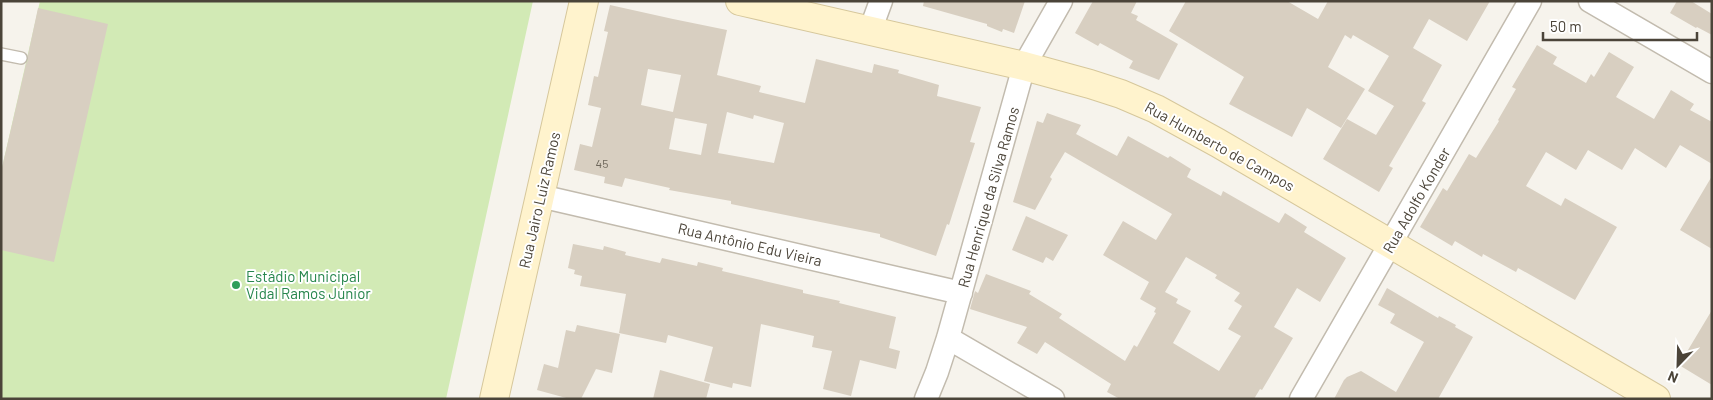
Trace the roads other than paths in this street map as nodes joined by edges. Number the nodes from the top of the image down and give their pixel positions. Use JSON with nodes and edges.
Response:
{"nodes":[{"id":1,"x":584,"y":1,"type":"edge"},
{"id":2,"x":740,"y":1,"type":"edge"},
{"id":3,"x":881,"y":1,"type":"edge"},
{"id":4,"x":1061,"y":1,"type":"edge"},
{"id":5,"x":1530,"y":1,"type":"edge"},
{"id":6,"x":1590,"y":1,"type":"edge"},
{"id":7,"x":870,"y":31,"type":"junction"},
{"id":8,"x":1,"y":54,"type":"edge"},
{"id":9,"x":20,"y":58,"type":"dead end"},
{"id":10,"x":1024,"y":66,"type":"junction"},
{"id":11,"x":1712,"y":72,"type":"edge"},
{"id":12,"x":540,"y":196,"type":"junction"},
{"id":13,"x":1391,"y":243,"type":"junction"},
{"id":14,"x":961,"y":293,"type":"junction"},
{"id":15,"x":948,"y":338,"type":"junction"},
{"id":16,"x":494,"y":399,"type":"edge"},
{"id":17,"x":926,"y":399,"type":"edge"},
{"id":18,"x":1053,"y":399,"type":"edge"},
{"id":19,"x":1301,"y":399,"type":"edge"},
{"id":20,"x":1656,"y":399,"type":"edge"}],
"edges":[{"from":1,"to":12,"type":"main road","name":"Rua Jairo Luiz Ramos"},
{"from":2,"to":7,"type":"main road","name":"Rua Humberto de Campos"},
{"from":3,"to":7,"type":"street"},
{"from":4,"to":10,"type":"street","name":"Rua Henrique da Silva Ramos"},
{"from":5,"to":13,"type":"street","name":"Rua Adolfo Konder"},
{"from":6,"to":11,"type":"street"},
{"from":7,"to":10,"type":"main road","name":"Rua Humberto de Campos"},
{"from":8,"to":9,"type":"lane"},
{"from":10,"to":13,"type":"main road","name":"Rua Humberto de Campos"},
{"from":10,"to":14,"type":"street","name":"Rua Henrique da Silva Ramos"},
{"from":12,"to":14,"type":"street","name":"Rua Antônio Edu Vieira"},
{"from":12,"to":16,"type":"main road","name":"Rua Jairo Luiz Ramos"},
{"from":13,"to":19,"type":"street","name":"Rua Adolfo Konder"},
{"from":13,"to":20,"type":"main road","name":"Rua Humberto de Campos"},
{"from":14,"to":15,"type":"street","name":"Rua Henrique da Silva Ramos"},
{"from":15,"to":17,"type":"street","name":"Rua Henrique da Silva Ramos"},
{"from":15,"to":18,"type":"street"}]}
